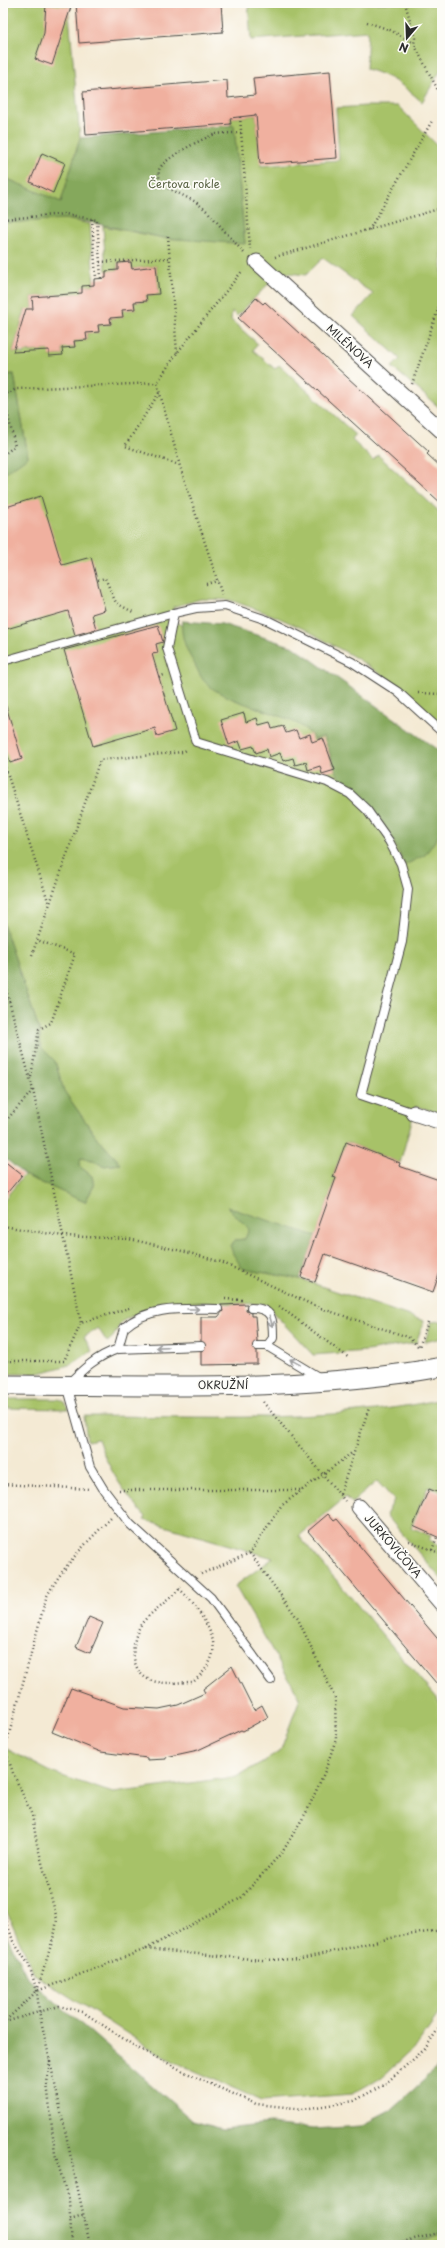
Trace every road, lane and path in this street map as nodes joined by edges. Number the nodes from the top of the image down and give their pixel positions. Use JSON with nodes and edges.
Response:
{"nodes":[{"id":1,"x":405,"y":3,"type":"edge"},
{"id":2,"x":367,"y":22,"type":"dead end"},
{"id":3,"x":414,"y":44,"type":"junction"},
{"id":4,"x":442,"y":98,"type":"edge"},
{"id":5,"x":240,"y":117,"type":"dead end"},
{"id":6,"x":432,"y":121,"type":"dead end"},
{"id":7,"x":241,"y":133,"type":"junction"},
{"id":8,"x":442,"y":208,"type":"edge"},
{"id":9,"x":3,"y":219,"type":"edge"},
{"id":10,"x":92,"y":219,"type":"junction"},
{"id":11,"x":369,"y":230,"type":"junction"},
{"id":12,"x":168,"y":236,"type":"dead end"},
{"id":13,"x":170,"y":258,"type":"junction"},
{"id":14,"x":250,"y":259,"type":"junction"},
{"id":15,"x":100,"y":262,"type":"junction"},
{"id":16,"x":96,"y":278,"type":"dead end"},
{"id":17,"x":101,"y":278,"type":"dead end"},
{"id":18,"x":442,"y":298,"type":"edge"},
{"id":19,"x":178,"y":353,"type":"junction"},
{"id":20,"x":157,"y":383,"type":"junction"},
{"id":21,"x":3,"y":388,"type":"edge"},
{"id":22,"x":159,"y":393,"type":"junction"},
{"id":23,"x":8,"y":394,"type":"junction"},
{"id":24,"x":407,"y":399,"type":"junction"},
{"id":25,"x":442,"y":431,"type":"edge"},
{"id":26,"x":3,"y":455,"type":"edge"},
{"id":27,"x":180,"y":466,"type":"junction"},
{"id":28,"x":98,"y":580,"type":"dead end"},
{"id":29,"x":218,"y":581,"type":"junction"},
{"id":30,"x":206,"y":584,"type":"dead end"},
{"id":31,"x":225,"y":606,"type":"junction"},
{"id":32,"x":174,"y":613,"type":"junction"},
{"id":33,"x":150,"y":619,"type":"junction"},
{"id":34,"x":3,"y":661,"type":"edge"},
{"id":35,"x":442,"y":732,"type":"edge"},
{"id":36,"x":196,"y":742,"type":"junction"},
{"id":37,"x":3,"y":760,"type":"edge"},
{"id":38,"x":49,"y":904,"type":"junction"},
{"id":39,"x":37,"y":940,"type":"junction"},
{"id":40,"x":32,"y":955,"type":"dead end"},
{"id":41,"x":3,"y":978,"type":"edge"},
{"id":42,"x":3,"y":997,"type":"edge"},
{"id":43,"x":10,"y":1002,"type":"junction"},
{"id":44,"x":30,"y":1079,"type":"junction"},
{"id":45,"x":33,"y":1090,"type":"junction"},
{"id":46,"x":414,"y":1113,"type":"joint"},
{"id":47,"x":442,"y":1122,"type":"edge"},
{"id":48,"x":3,"y":1124,"type":"edge"},
{"id":49,"x":4,"y":1227,"type":"edge"},
{"id":50,"x":63,"y":1236,"type":"junction"},
{"id":51,"x":251,"y":1308,"type":"dead end"},
{"id":52,"x":218,"y":1309,"type":"dead end"},
{"id":53,"x":428,"y":1322,"type":"dead end"},
{"id":54,"x":81,"y":1323,"type":"dead end"},
{"id":55,"x":201,"y":1346,"type":"dead end"},
{"id":56,"x":257,"y":1346,"type":"dead end"},
{"id":57,"x":267,"y":1346,"type":"junction"},
{"id":58,"x":118,"y":1349,"type":"junction"},
{"id":59,"x":442,"y":1367,"type":"edge"},
{"id":60,"x":328,"y":1382,"type":"junction"},
{"id":61,"x":3,"y":1384,"type":"edge"},
{"id":62,"x":67,"y":1385,"type":"junction"},
{"id":63,"x":255,"y":1385,"type":"junction"},
{"id":64,"x":369,"y":1408,"type":"dead end"},
{"id":65,"x":353,"y":1452,"type":"junction"},
{"id":66,"x":323,"y":1475,"type":"junction"},
{"id":67,"x":3,"y":1484,"type":"edge"},
{"id":68,"x":74,"y":1488,"type":"dead end"},
{"id":69,"x":125,"y":1490,"type":"dead end"},
{"id":70,"x":304,"y":1490,"type":"junction"},
{"id":71,"x":340,"y":1494,"type":"junction"},
{"id":72,"x":354,"y":1506,"type":"joint"},
{"id":73,"x":119,"y":1509,"type":"junction"},
{"id":74,"x":437,"y":1537,"type":"dead end"},
{"id":75,"x":408,"y":1540,"type":"dead end"},
{"id":76,"x":432,"y":1550,"type":"junction"},
{"id":77,"x":250,"y":1553,"type":"junction"},
{"id":78,"x":442,"y":1554,"type":"edge"},
{"id":79,"x":189,"y":1578,"type":"junction"},
{"id":80,"x":179,"y":1589,"type":"junction"},
{"id":81,"x":442,"y":1604,"type":"edge"},
{"id":82,"x":271,"y":1680,"type":"dead end"},
{"id":83,"x":3,"y":1910,"type":"edge"},
{"id":84,"x":442,"y":1930,"type":"edge"},
{"id":85,"x":146,"y":1949,"type":"junction"},
{"id":86,"x":37,"y":1991,"type":"junction"},
{"id":87,"x":39,"y":2011,"type":"junction"},
{"id":88,"x":4,"y":2022,"type":"edge"},
{"id":89,"x":442,"y":2023,"type":"edge"},
{"id":90,"x":50,"y":2057,"type":"junction"},
{"id":91,"x":83,"y":2215,"type":"junction"},
{"id":92,"x":70,"y":2218,"type":"junction"},
{"id":93,"x":442,"y":2232,"type":"edge"},
{"id":94,"x":72,"y":2245,"type":"edge"},
{"id":95,"x":90,"y":2245,"type":"edge"},
{"id":96,"x":391,"y":2245,"type":"edge"}],
"edges":[{"from":1,"to":3,"type":"path"},
{"from":2,"to":3,"type":"path"},
{"from":3,"to":4,"type":"path"},
{"from":5,"to":7,"type":"path"},
{"from":6,"to":11,"type":"path"},
{"from":7,"to":14,"type":"path"},
{"from":7,"to":14,"type":"path"},
{"from":8,"to":11,"type":"path"},
{"from":9,"to":10,"type":"path"},
{"from":10,"to":15,"type":"path"},
{"from":10,"to":16,"type":"path"},
{"from":11,"to":14,"type":"path"},
{"from":12,"to":13,"type":"path"},
{"from":13,"to":15,"type":"path"},
{"from":13,"to":19,"type":"path"},
{"from":14,"to":19,"type":"path"},
{"from":14,"to":24,"type":"street","name":"MILÉNOVA"},
{"from":15,"to":17,"type":"path"},
{"from":18,"to":24,"type":"path"},
{"from":19,"to":20,"type":"path"},
{"from":20,"to":22,"type":"path"},
{"from":20,"to":23,"type":"path"},
{"from":21,"to":23,"type":"path"},
{"from":22,"to":27,"type":"path"},
{"from":22,"to":27,"type":"path"},
{"from":23,"to":26,"type":"path"},
{"from":24,"to":25,"type":"street","name":"MILÉNOVA"},
{"from":27,"to":29,"type":"path"},
{"from":28,"to":33,"type":"path"},
{"from":29,"to":30,"type":"path"},
{"from":29,"to":31,"type":"path"},
{"from":31,"to":32,"type":"lane"},
{"from":31,"to":35,"type":"lane"},
{"from":32,"to":33,"type":"lane"},
{"from":32,"to":36,"type":"lane"},
{"from":33,"to":34,"type":"lane"},
{"from":36,"to":38,"type":"path"},
{"from":36,"to":46,"type":"lane"},
{"from":37,"to":38,"type":"path"},
{"from":38,"to":39,"type":"path"},
{"from":39,"to":40,"type":"path"},
{"from":39,"to":44,"type":"path"},
{"from":41,"to":43,"type":"path"},
{"from":42,"to":43,"type":"path"},
{"from":43,"to":44,"type":"path"},
{"from":44,"to":45,"type":"path"},
{"from":45,"to":48,"type":"path"},
{"from":45,"to":50,"type":"path"},
{"from":46,"to":47,"type":"street"},
{"from":49,"to":50,"type":"path"},
{"from":50,"to":53,"type":"path"},
{"from":50,"to":54,"type":"path"},
{"from":51,"to":57,"type":"lane","one_way":true},
{"from":58,"to":52,"type":"lane","one_way":true},
{"from":55,"to":58,"type":"lane","one_way":true},
{"from":56,"to":57,"type":"lane"},
{"from":60,"to":57,"type":"lane","one_way":true},
{"from":58,"to":62,"type":"lane"},
{"from":59,"to":60,"type":"street","name":"OKRUŽNÍ"},
{"from":60,"to":63,"type":"street","name":"OKRUŽNÍ"},
{"from":61,"to":62,"type":"street","name":"OKRUŽNÍ"},
{"from":62,"to":63,"type":"street","name":"OKRUŽNÍ"},
{"from":62,"to":73,"type":"lane"},
{"from":63,"to":66,"type":"path"},
{"from":64,"to":65,"type":"path"},
{"from":65,"to":66,"type":"path"},
{"from":65,"to":71,"type":"path"},
{"from":66,"to":70,"type":"path"},
{"from":66,"to":71,"type":"path"},
{"from":67,"to":68,"type":"path"},
{"from":69,"to":70,"type":"path"},
{"from":70,"to":77,"type":"path"},
{"from":71,"to":72,"type":"path"},
{"from":72,"to":81,"type":"street","name":"JURKOVIČOVA"},
{"from":73,"to":79,"type":"lane"},
{"from":73,"to":86,"type":"path"},
{"from":74,"to":76,"type":"path"},
{"from":75,"to":76,"type":"path"},
{"from":76,"to":78,"type":"path"},
{"from":77,"to":79,"type":"path"},
{"from":77,"to":85,"type":"path"},
{"from":79,"to":80,"type":"path"},
{"from":79,"to":82,"type":"lane"},
{"from":80,"to":80,"type":"path"},
{"from":83,"to":86,"type":"path"},
{"from":84,"to":85,"type":"path"},
{"from":85,"to":86,"type":"path"},
{"from":86,"to":87,"type":"path"},
{"from":86,"to":88,"type":"path"},
{"from":87,"to":88,"type":"path"},
{"from":87,"to":89,"type":"path"},
{"from":87,"to":90,"type":"path"},
{"from":90,"to":91,"type":"path"},
{"from":90,"to":92,"type":"path"},
{"from":91,"to":92,"type":"path"},
{"from":91,"to":95,"type":"path"},
{"from":92,"to":94,"type":"path"},
{"from":93,"to":96,"type":"path"}]}
